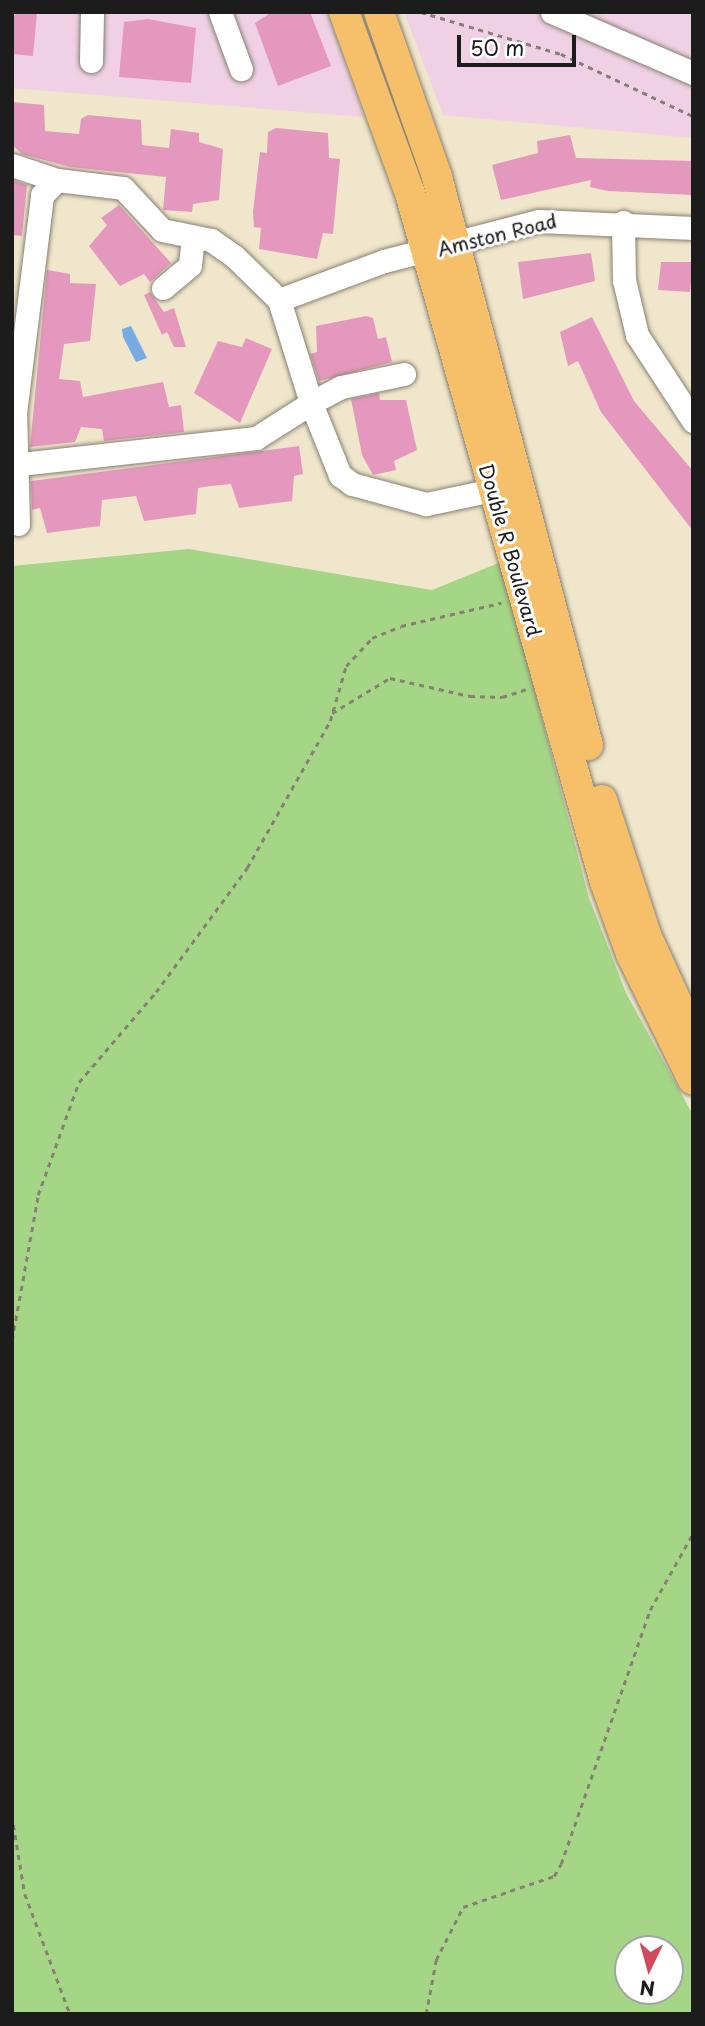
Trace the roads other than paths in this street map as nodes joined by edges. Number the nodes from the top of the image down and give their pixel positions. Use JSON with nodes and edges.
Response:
{"nodes":[{"id":1,"x":92,"y":12,"type":"edge"},
{"id":2,"x":220,"y":12,"type":"edge"},
{"id":3,"x":344,"y":12,"type":"edge"},
{"id":4,"x":379,"y":12,"type":"edge"},
{"id":5,"x":552,"y":12,"type":"edge"},
{"id":6,"x":90,"y":61,"type":"dead end"},
{"id":7,"x":241,"y":69,"type":"dead end"},
{"id":8,"x":693,"y":73,"type":"edge"},
{"id":9,"x":12,"y":165,"type":"edge"},
{"id":10,"x":57,"y":180,"type":"junction"},
{"id":11,"x":624,"y":222,"type":"junction"},
{"id":12,"x":693,"y":228,"type":"edge"},
{"id":13,"x":193,"y":237,"type":"junction"},
{"id":14,"x":440,"y":248,"type":"junction"},
{"id":15,"x":163,"y":288,"type":"dead end"},
{"id":16,"x":279,"y":300,"type":"junction"},
{"id":17,"x":404,"y":374,"type":"dead end"},
{"id":18,"x":311,"y":403,"type":"junction"},
{"id":19,"x":693,"y":421,"type":"edge"},
{"id":20,"x":13,"y":465,"type":"edge"},
{"id":21,"x":492,"y":490,"type":"junction"},
{"id":22,"x":18,"y":524,"type":"dead end"},
{"id":23,"x":693,"y":1037,"type":"edge"},
{"id":24,"x":693,"y":1080,"type":"edge"}],
"edges":[{"from":1,"to":6,"type":"street"},
{"from":2,"to":7,"type":"street"},
{"from":3,"to":14,"type":"main road","name":"Double R Boulevard"},
{"from":4,"to":14,"type":"main road","name":"Double R Boulevard"},
{"from":5,"to":8,"type":"street"},
{"from":9,"to":10,"type":"street"},
{"from":10,"to":13,"type":"street"},
{"from":10,"to":20,"type":"street"},
{"from":11,"to":12,"type":"street","name":"Amston Road"},
{"from":11,"to":14,"type":"street","name":"Amston Road"},
{"from":11,"to":19,"type":"street"},
{"from":13,"to":15,"type":"street"},
{"from":13,"to":16,"type":"street"},
{"from":14,"to":16,"type":"street","name":"Amston Road"},
{"from":14,"to":21,"type":"main road","name":"Double R Boulevard"},
{"from":14,"to":23,"type":"main road","name":"Double R Boulevard"},
{"from":16,"to":18,"type":"street"},
{"from":17,"to":18,"type":"street"},
{"from":18,"to":20,"type":"street"},
{"from":18,"to":21,"type":"street"},
{"from":20,"to":22,"type":"street"},
{"from":21,"to":24,"type":"main road","name":"Double R Boulevard"}]}
